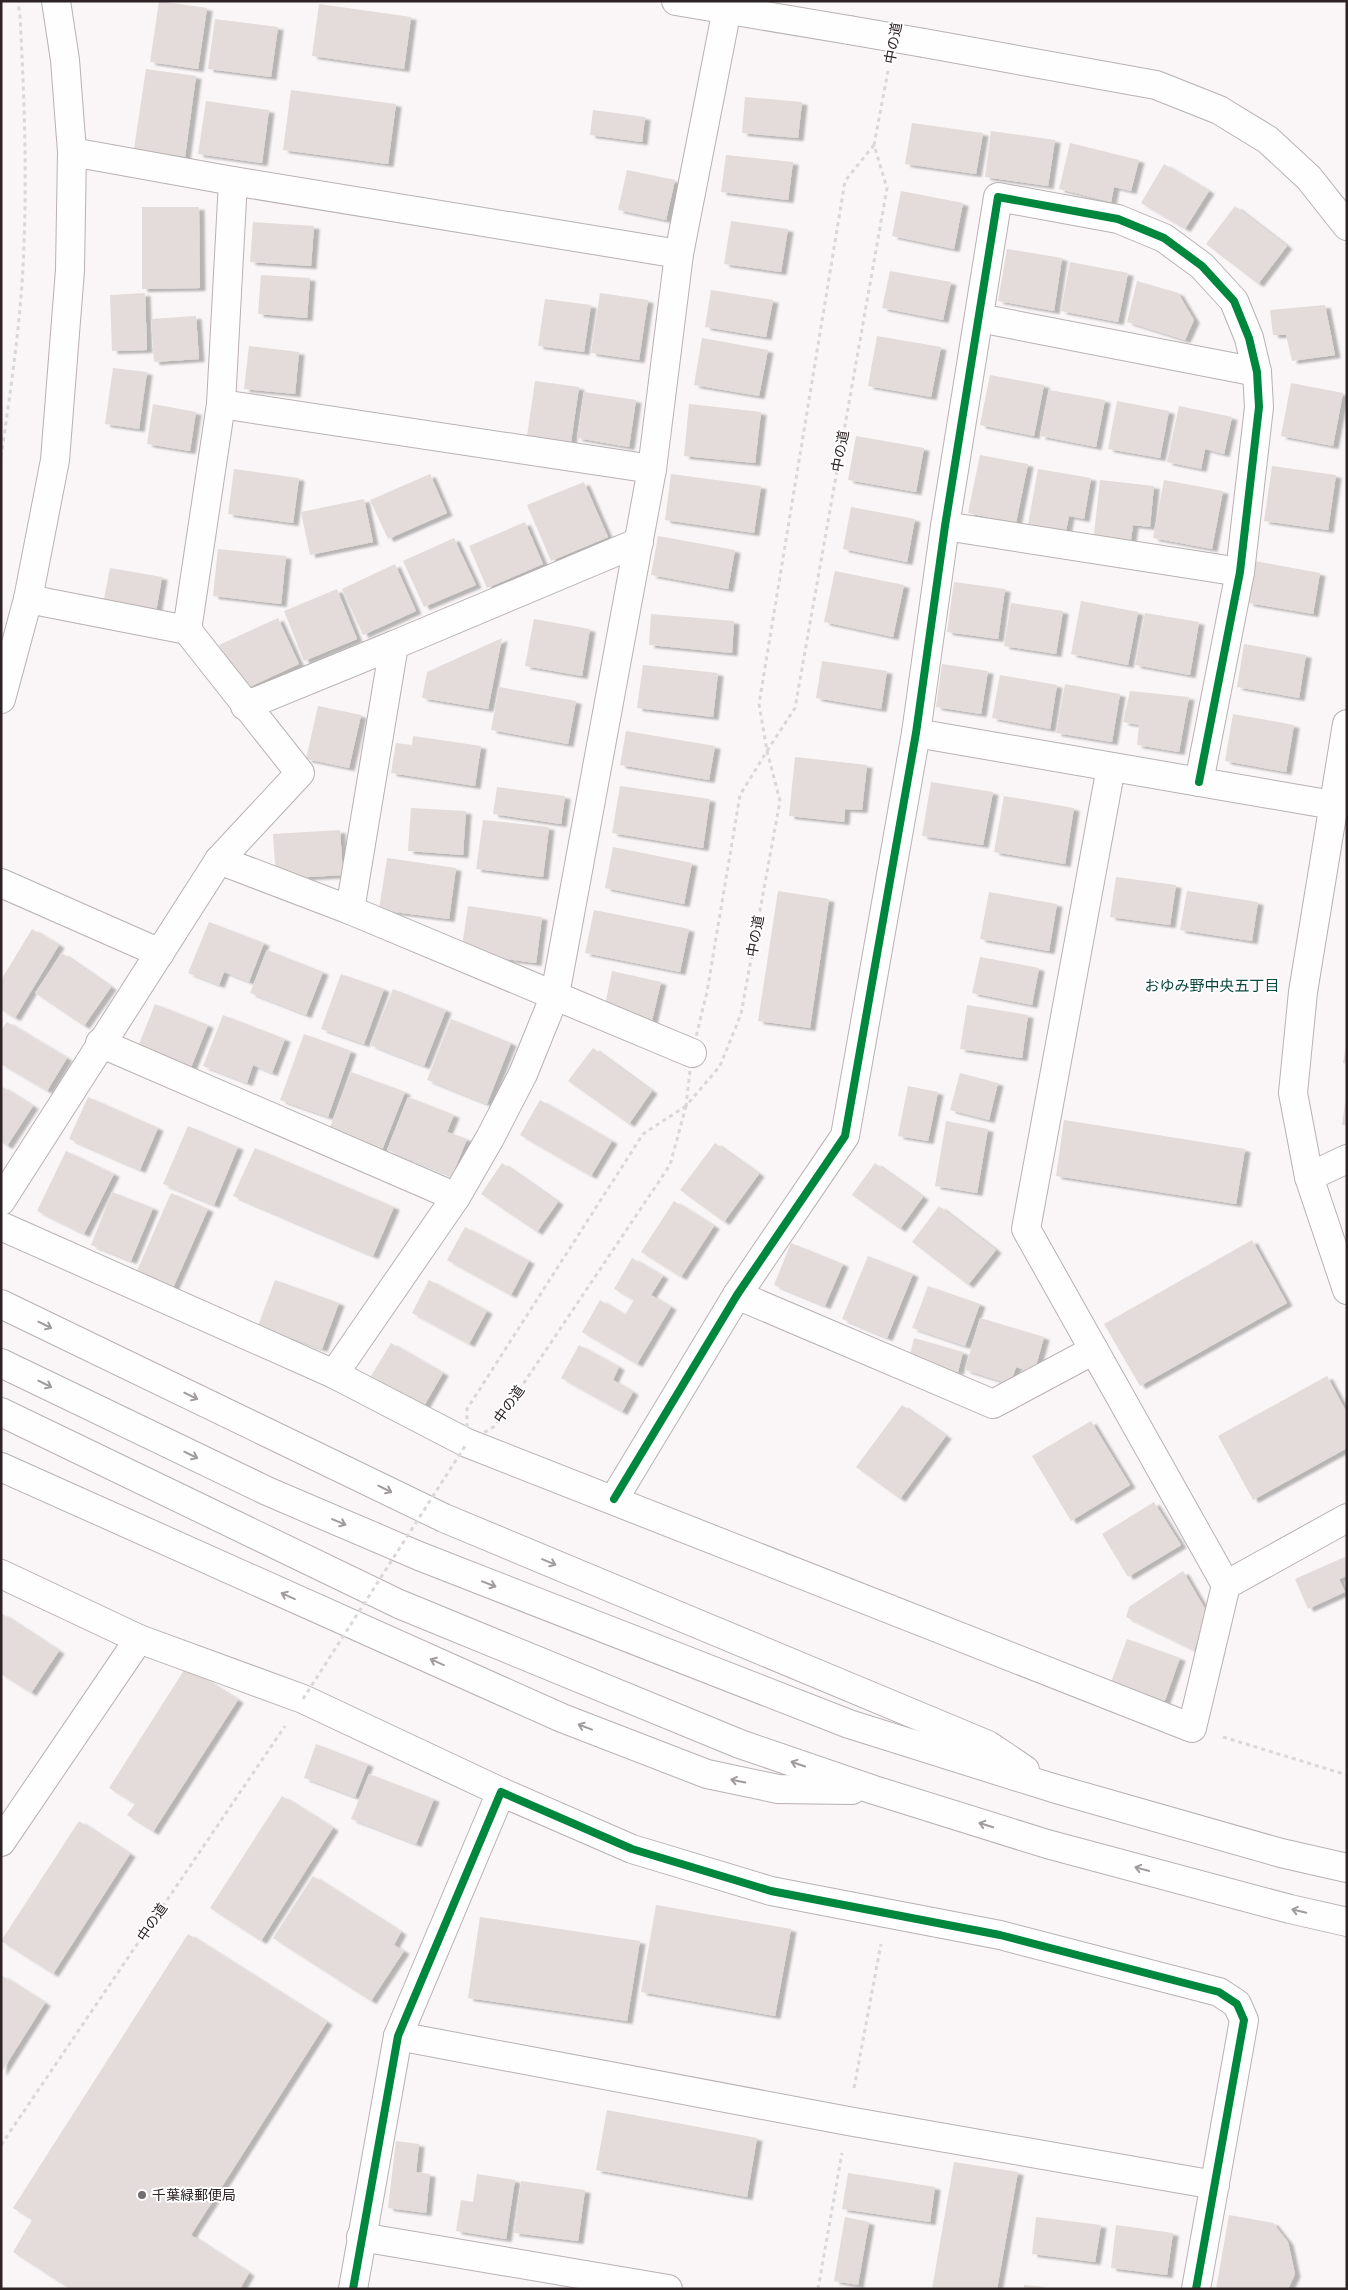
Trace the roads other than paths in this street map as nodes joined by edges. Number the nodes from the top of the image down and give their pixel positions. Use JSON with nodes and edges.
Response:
{"nodes":[{"id":1,"x":56,"y":1,"type":"edge"},
{"id":2,"x":676,"y":1,"type":"edge"},
{"id":3,"x":727,"y":10,"type":"junction"},
{"id":4,"x":72,"y":152,"type":"junction"},
{"id":5,"x":233,"y":181,"type":"junction"},
{"id":6,"x":1347,"y":226,"type":"edge"},
{"id":7,"x":679,"y":254,"type":"junction"},
{"id":8,"x":979,"y":318,"type":"junction"},
{"id":9,"x":1257,"y":372,"type":"junction"},
{"id":10,"x":221,"y":404,"type":"junction"},
{"id":11,"x":652,"y":469,"type":"junction"},
{"id":12,"x":945,"y":526,"type":"junction"},
{"id":13,"x":638,"y":542,"type":"junction"},
{"id":14,"x":1240,"y":572,"type":"junction"},
{"id":15,"x":28,"y":599,"type":"junction"},
{"id":16,"x":187,"y":630,"type":"junction"},
{"id":17,"x":394,"y":644,"type":"junction"},
{"id":18,"x":2,"y":695,"type":"edge"},
{"id":19,"x":245,"y":706,"type":"junction"},
{"id":20,"x":1347,"y":724,"type":"edge"},
{"id":21,"x":916,"y":733,"type":"junction"},
{"id":22,"x":1111,"y":766,"type":"junction"},
{"id":23,"x":1199,"y":782,"type":"junction"},
{"id":24,"x":1340,"y":806,"type":"edge"},
{"id":25,"x":218,"y":860,"type":"junction"},
{"id":26,"x":1,"y":883,"type":"edge"},
{"id":27,"x":350,"y":910,"type":"junction"},
{"id":28,"x":160,"y":953,"type":"junction"},
{"id":29,"x":555,"y":995,"type":"junction"},
{"id":30,"x":100,"y":1043,"type":"junction"},
{"id":31,"x":692,"y":1053,"type":"road end"},
{"id":32,"x":1347,"y":1159,"type":"edge"},
{"id":33,"x":1309,"y":1177,"type":"junction"},
{"id":34,"x":456,"y":1197,"type":"junction"},
{"id":35,"x":1,"y":1201,"type":"edge"},
{"id":36,"x":1,"y":1226,"type":"edge"},
{"id":37,"x":1347,"y":1290,"type":"edge"},
{"id":38,"x":737,"y":1295,"type":"junction"},
{"id":39,"x":1,"y":1304,"type":"edge"},
{"id":40,"x":1094,"y":1350,"type":"junction"},
{"id":41,"x":1,"y":1362,"type":"edge"},
{"id":42,"x":334,"y":1374,"type":"junction"},
{"id":43,"x":1,"y":1412,"type":"edge"},
{"id":44,"x":1,"y":1467,"type":"edge"},
{"id":45,"x":614,"y":1499,"type":"junction"},
{"id":46,"x":1347,"y":1518,"type":"edge"},
{"id":47,"x":1,"y":1574,"type":"edge"},
{"id":48,"x":1226,"y":1585,"type":"junction"},
{"id":49,"x":139,"y":1639,"type":"junction"},
{"id":50,"x":1053,"y":1788,"type":"junction"},
{"id":51,"x":874,"y":1790,"type":"junction"},
{"id":52,"x":501,"y":1792,"type":"junction"},
{"id":53,"x":1,"y":1842,"type":"edge"},
{"id":54,"x":1347,"y":1868,"type":"edge"},
{"id":55,"x":1347,"y":1922,"type":"edge"},
{"id":56,"x":398,"y":2036,"type":"junction"},
{"id":57,"x":1215,"y":2185,"type":"junction"},
{"id":58,"x":361,"y":2237,"type":"junction"},
{"id":59,"x":353,"y":2289,"type":"edge"},
{"id":60,"x":668,"y":2289,"type":"edge"},
{"id":61,"x":1196,"y":2289,"type":"edge"}],
"edges":[{"from":1,"to":4,"type":"street"},
{"from":2,"to":3,"type":"street"},
{"from":3,"to":6,"type":"street","bridge":true},
{"from":3,"to":7,"type":"street"},
{"from":4,"to":5,"type":"street"},
{"from":4,"to":15,"type":"street"},
{"from":5,"to":7,"type":"street"},
{"from":5,"to":10,"type":"street"},
{"from":7,"to":11,"type":"street"},
{"from":8,"to":9,"type":"street"},
{"from":8,"to":9,"type":"street"},
{"from":8,"to":12,"type":"street"},
{"from":9,"to":14,"type":"street"},
{"from":10,"to":11,"type":"street"},
{"from":10,"to":16,"type":"street"},
{"from":11,"to":13,"type":"street"},
{"from":12,"to":14,"type":"street"},
{"from":12,"to":21,"type":"street"},
{"from":13,"to":17,"type":"street"},
{"from":13,"to":29,"type":"street"},
{"from":14,"to":23,"type":"street"},
{"from":15,"to":16,"type":"street"},
{"from":15,"to":18,"type":"street"},
{"from":16,"to":19,"type":"street"},
{"from":17,"to":19,"type":"street"},
{"from":17,"to":27,"type":"street"},
{"from":19,"to":25,"type":"street"},
{"from":20,"to":24,"type":"street"},
{"from":21,"to":22,"type":"street"},
{"from":21,"to":38,"type":"street"},
{"from":22,"to":23,"type":"street"},
{"from":22,"to":40,"type":"street"},
{"from":23,"to":24,"type":"street"},
{"from":24,"to":33,"type":"street"},
{"from":25,"to":27,"type":"street"},
{"from":25,"to":28,"type":"street"},
{"from":26,"to":28,"type":"street"},
{"from":27,"to":29,"type":"street"},
{"from":28,"to":30,"type":"street"},
{"from":29,"to":31,"type":"street"},
{"from":29,"to":34,"type":"street"},
{"from":30,"to":34,"type":"street"},
{"from":30,"to":35,"type":"street"},
{"from":32,"to":33,"type":"street"},
{"from":33,"to":37,"type":"street"},
{"from":34,"to":42,"type":"street"},
{"from":36,"to":42,"type":"street"},
{"from":38,"to":40,"type":"street"},
{"from":38,"to":45,"type":"street"},
{"from":39,"to":50,"type":"street","one_way":true},
{"from":40,"to":48,"type":"street"},
{"from":41,"to":50,"type":"street","one_way":true},
{"from":42,"to":45,"type":"street"},
{"from":51,"to":43,"type":"street","one_way":true},
{"from":51,"to":44,"type":"street","one_way":true},
{"from":45,"to":48,"type":"street"},
{"from":46,"to":48,"type":"street"},
{"from":47,"to":49,"type":"street"},
{"from":49,"to":52,"type":"street"},
{"from":49,"to":53,"type":"street"},
{"from":50,"to":54,"type":"street"},
{"from":55,"to":51,"type":"street","one_way":true},
{"from":52,"to":56,"type":"street"},
{"from":52,"to":57,"type":"street"},
{"from":56,"to":57,"type":"street"},
{"from":56,"to":58,"type":"street"},
{"from":57,"to":61,"type":"street"},
{"from":58,"to":59,"type":"street"},
{"from":58,"to":60,"type":"street"}]}
